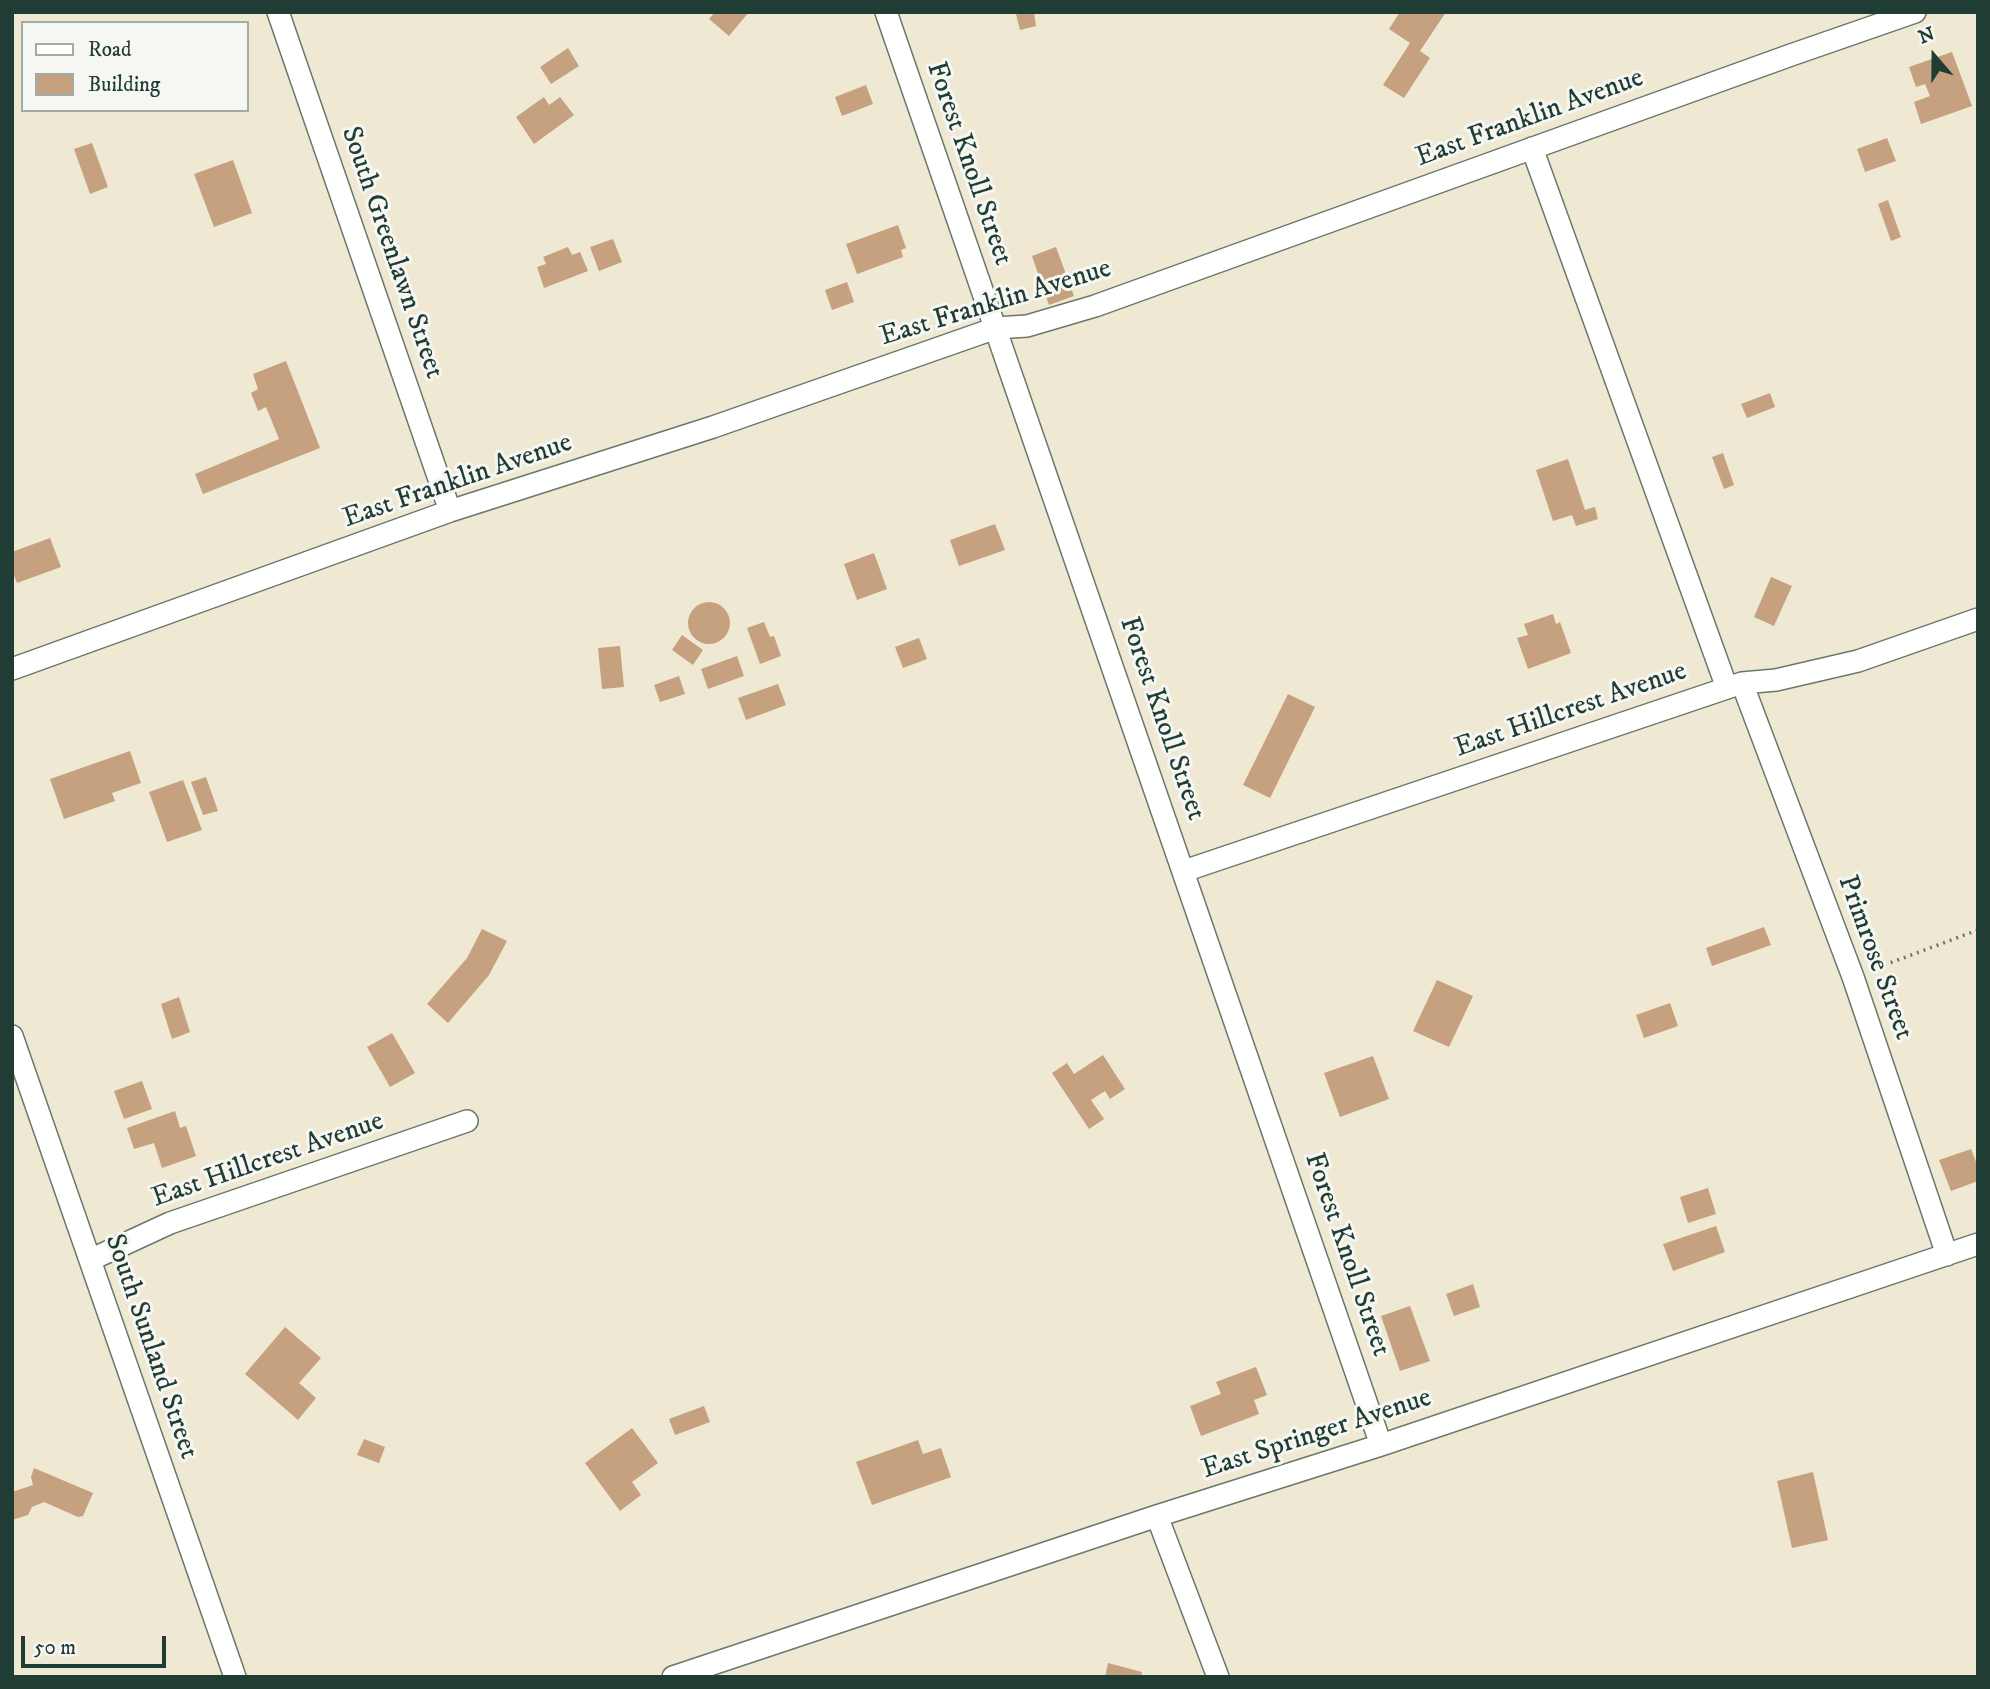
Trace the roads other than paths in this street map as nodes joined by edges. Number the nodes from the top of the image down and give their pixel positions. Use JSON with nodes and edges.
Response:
{"nodes":[{"id":1,"x":278,"y":12,"type":"edge"},
{"id":2,"x":887,"y":12,"type":"edge"},
{"id":3,"x":1915,"y":12,"type":"edge"},
{"id":4,"x":1532,"y":148,"type":"junction"},
{"id":5,"x":996,"y":328,"type":"junction"},
{"id":6,"x":450,"y":512,"type":"junction"},
{"id":7,"x":1978,"y":619,"type":"edge"},
{"id":8,"x":12,"y":669,"type":"edge"},
{"id":9,"x":1735,"y":685,"type":"junction"},
{"id":10,"x":1184,"y":871,"type":"junction"},
{"id":11,"x":12,"y":1036,"type":"edge"},
{"id":12,"x":467,"y":1121,"type":"dead end"},
{"id":13,"x":1978,"y":1244,"type":"edge"},
{"id":14,"x":1947,"y":1255,"type":"junction"},
{"id":15,"x":90,"y":1260,"type":"junction"},
{"id":16,"x":1381,"y":1445,"type":"junction"},
{"id":17,"x":1157,"y":1516,"type":"junction"},
{"id":18,"x":235,"y":1677,"type":"edge"},
{"id":19,"x":673,"y":1677,"type":"edge"},
{"id":20,"x":1218,"y":1677,"type":"edge"}],
"edges":[{"from":1,"to":6,"type":"street","name":"South Greenlawn Street"},
{"from":2,"to":5,"type":"street","name":"Forest Knoll Street"},
{"from":3,"to":4,"type":"street","name":"East Franklin Avenue"},
{"from":4,"to":5,"type":"street","name":"East Franklin Avenue"},
{"from":4,"to":9,"type":"street","name":"Primrose Street"},
{"from":5,"to":6,"type":"street","name":"East Franklin Avenue"},
{"from":5,"to":10,"type":"street","name":"Forest Knoll Street"},
{"from":6,"to":8,"type":"street","name":"East Franklin Avenue"},
{"from":7,"to":9,"type":"street","name":"East Hillcrest Avenue"},
{"from":9,"to":10,"type":"street","name":"East Hillcrest Avenue"},
{"from":9,"to":14,"type":"street","name":"Primrose Street"},
{"from":10,"to":16,"type":"street","name":"Forest Knoll Street"},
{"from":11,"to":15,"type":"street","name":"South Sunland Street"},
{"from":12,"to":15,"type":"street","name":"East Hillcrest Avenue"},
{"from":13,"to":14,"type":"street","name":"East Springer Avenue"},
{"from":14,"to":16,"type":"street","name":"East Springer Avenue"},
{"from":15,"to":18,"type":"street","name":"South Sunland Street"},
{"from":16,"to":17,"type":"street","name":"East Springer Avenue"},
{"from":17,"to":19,"type":"street","name":"East Springer Avenue"},
{"from":17,"to":20,"type":"street"}]}
